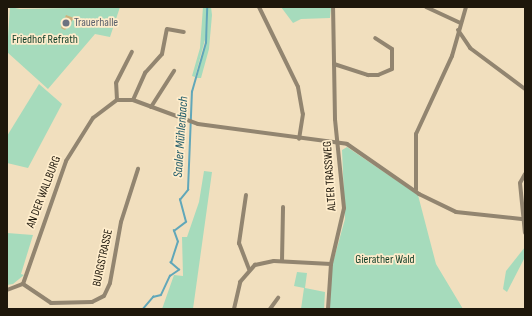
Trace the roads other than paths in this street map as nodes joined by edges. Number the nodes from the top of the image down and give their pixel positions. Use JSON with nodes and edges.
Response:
{"nodes":[{"id":1,"x":259,"y":7,"type":"edge"},
{"id":2,"x":333,"y":7,"type":"edge"},
{"id":3,"x":426,"y":7,"type":"edge"},
{"id":4,"x":466,"y":7,"type":"edge"},
{"id":5,"x":461,"y":23,"type":"junction"},
{"id":6,"x":458,"y":30,"type":"junction"},
{"id":7,"x":184,"y":32,"type":"dead end"},
{"id":8,"x":375,"y":38,"type":"dead end"},
{"id":9,"x":132,"y":52,"type":"dead end"},
{"id":10,"x":334,"y":64,"type":"junction"},
{"id":11,"x":174,"y":71,"type":"dead end"},
{"id":12,"x":525,"y":89,"type":"edge"},
{"id":13,"x":117,"y":100,"type":"junction"},
{"id":14,"x":133,"y":100,"type":"junction"},
{"id":15,"x":151,"y":107,"type":"junction"},
{"id":16,"x":299,"y":139,"type":"junction"},
{"id":17,"x":339,"y":143,"type":"junction"},
{"id":18,"x":138,"y":169,"type":"dead end"},
{"id":19,"x":525,"y":174,"type":"edge"},
{"id":20,"x":416,"y":190,"type":"junction"},
{"id":21,"x":246,"y":196,"type":"dead end"},
{"id":22,"x":283,"y":207,"type":"dead end"},
{"id":23,"x":522,"y":219,"type":"junction"},
{"id":24,"x":525,"y":233,"type":"edge"},
{"id":25,"x":282,"y":261,"type":"junction"},
{"id":26,"x":331,"y":264,"type":"junction"},
{"id":27,"x":249,"y":269,"type":"junction"},
{"id":28,"x":23,"y":284,"type":"junction"},
{"id":29,"x":7,"y":290,"type":"edge"},
{"id":30,"x":278,"y":298,"type":"dead end"},
{"id":31,"x":233,"y":309,"type":"edge"},
{"id":32,"x":270,"y":309,"type":"edge"},
{"id":33,"x":328,"y":309,"type":"edge"}],
"edges":[{"from":1,"to":16,"type":"street"},
{"from":2,"to":10,"type":"street","name":"ALTER TRASSWEG"},
{"from":3,"to":5,"type":"street"},
{"from":4,"to":5,"type":"street"},
{"from":5,"to":6,"type":"street"},
{"from":6,"to":12,"type":"street"},
{"from":6,"to":20,"type":"street"},
{"from":7,"to":14,"type":"street"},
{"from":8,"to":10,"type":"street"},
{"from":9,"to":13,"type":"street"},
{"from":10,"to":17,"type":"street","name":"ALTER TRASSWEG"},
{"from":11,"to":15,"type":"street"},
{"from":13,"to":14,"type":"street"},
{"from":13,"to":28,"type":"street","name":"AN DER WALLBURG"},
{"from":14,"to":15,"type":"street"},
{"from":15,"to":16,"type":"street"},
{"from":16,"to":17,"type":"street"},
{"from":17,"to":20,"type":"street"},
{"from":17,"to":26,"type":"street","name":"ALTER TRASSWEG"},
{"from":18,"to":28,"type":"street","name":"BURGSTRASSE"},
{"from":19,"to":23,"type":"street"},
{"from":20,"to":23,"type":"street"},
{"from":21,"to":27,"type":"street"},
{"from":22,"to":25,"type":"street"},
{"from":23,"to":24,"type":"street"},
{"from":25,"to":26,"type":"street"},
{"from":25,"to":27,"type":"street"},
{"from":26,"to":33,"type":"street","name":"ALTER TRASSWEG"},
{"from":27,"to":31,"type":"street"},
{"from":28,"to":29,"type":"street"},
{"from":30,"to":32,"type":"street"}]}
